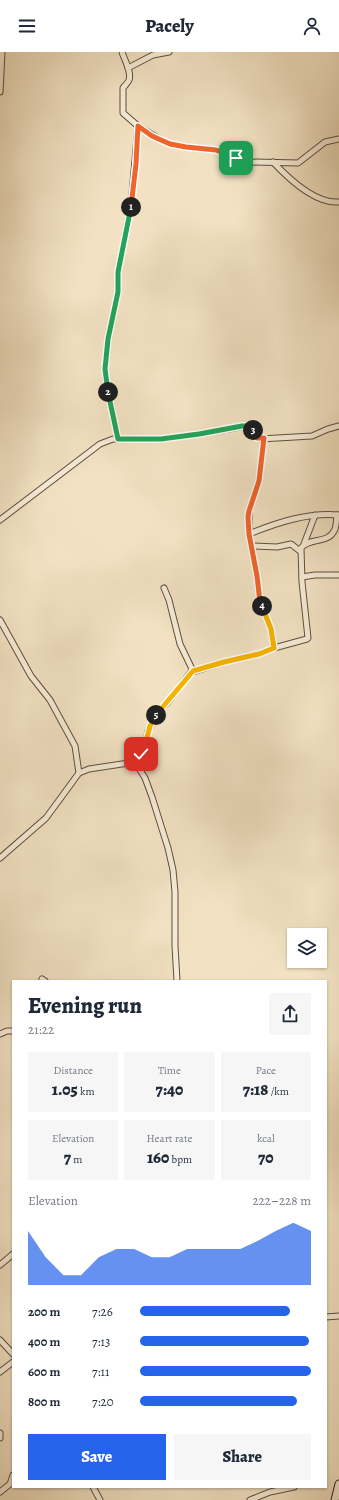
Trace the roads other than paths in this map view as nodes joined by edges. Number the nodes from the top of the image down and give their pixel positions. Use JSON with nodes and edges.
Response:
{"nodes":[{"id":1,"x":2,"y":52,"type":"edge"},
{"id":2,"x":122,"y":52,"type":"edge"},
{"id":3,"x":168,"y":52,"type":"edge"},
{"id":4,"x":128,"y":68,"type":"junction"},
{"id":5,"x":0,"y":92,"type":"edge"},
{"id":6,"x":138,"y":126,"type":"junction"},
{"id":7,"x":339,"y":140,"type":"edge"},
{"id":8,"x":273,"y":162,"type":"junction"},
{"id":9,"x":339,"y":202,"type":"edge"},
{"id":10,"x":339,"y":426,"type":"edge"},
{"id":11,"x":264,"y":438,"type":"junction"},
{"id":12,"x":118,"y":439,"type":"junction"},
{"id":13,"x":315,"y":515,"type":"junction"},
{"id":14,"x":338,"y":515,"type":"edge"},
{"id":15,"x":0,"y":520,"type":"edge"},
{"id":16,"x":249,"y":534,"type":"junction"},
{"id":17,"x":304,"y":544,"type":"junction"},
{"id":18,"x":252,"y":546,"type":"junction"},
{"id":19,"x":300,"y":552,"type":"junction"},
{"id":20,"x":339,"y":575,"type":"edge"},
{"id":21,"x":302,"y":577,"type":"junction"},
{"id":22,"x":164,"y":588,"type":"dead end"},
{"id":23,"x":0,"y":620,"type":"edge"},
{"id":24,"x":274,"y":648,"type":"junction"},
{"id":25,"x":193,"y":671,"type":"junction"},
{"id":26,"x":135,"y":762,"type":"junction"},
{"id":27,"x":79,"y":773,"type":"junction"},
{"id":28,"x":0,"y":858,"type":"edge"},
{"id":29,"x":177,"y":980,"type":"edge"},
{"id":30,"x":12,"y":1031,"type":"edge"},
{"id":31,"x":0,"y":1034,"type":"edge"},
{"id":32,"x":12,"y":1255,"type":"edge"},
{"id":33,"x":0,"y":1265,"type":"edge"},
{"id":34,"x":339,"y":1316,"type":"edge"},
{"id":35,"x":327,"y":1317,"type":"edge"},
{"id":36,"x":0,"y":1340,"type":"edge"},
{"id":37,"x":12,"y":1353,"type":"edge"},
{"id":38,"x":12,"y":1363,"type":"edge"},
{"id":39,"x":0,"y":1372,"type":"edge"},
{"id":40,"x":0,"y":1433,"type":"edge"},
{"id":41,"x":0,"y":1438,"type":"edge"},
{"id":42,"x":12,"y":1478,"type":"edge"},
{"id":43,"x":339,"y":1484,"type":"edge"},
{"id":44,"x":94,"y":1488,"type":"edge"},
{"id":45,"x":289,"y":1488,"type":"edge"},
{"id":46,"x":0,"y":1492,"type":"edge"},
{"id":47,"x":100,"y":1500,"type":"edge"},
{"id":48,"x":250,"y":1500,"type":"edge"},
{"id":49,"x":335,"y":1500,"type":"edge"}],
"edges":[{"from":1,"to":5,"type":"street"},
{"from":2,"to":4,"type":"street"},
{"from":3,"to":4,"type":"street"},
{"from":4,"to":6,"type":"street"},
{"from":6,"to":8,"type":"street"},
{"from":6,"to":12,"type":"street"},
{"from":7,"to":8,"type":"street"},
{"from":8,"to":9,"type":"street"},
{"from":10,"to":11,"type":"street"},
{"from":11,"to":12,"type":"street"},
{"from":11,"to":16,"type":"street"},
{"from":12,"to":15,"type":"street"},
{"from":13,"to":14,"type":"street"},
{"from":13,"to":16,"type":"street"},
{"from":13,"to":17,"type":"street"},
{"from":14,"to":17,"type":"street"},
{"from":16,"to":18,"type":"street"},
{"from":17,"to":19,"type":"street"},
{"from":18,"to":19,"type":"street"},
{"from":18,"to":24,"type":"street"},
{"from":19,"to":21,"type":"street"},
{"from":20,"to":21,"type":"street"},
{"from":21,"to":24,"type":"street"},
{"from":22,"to":25,"type":"street"},
{"from":23,"to":27,"type":"street"},
{"from":24,"to":25,"type":"street"},
{"from":25,"to":26,"type":"street"},
{"from":26,"to":27,"type":"street"},
{"from":26,"to":29,"type":"street"},
{"from":27,"to":28,"type":"street"},
{"from":30,"to":31,"type":"street"},
{"from":32,"to":33,"type":"street"},
{"from":34,"to":35,"type":"street"},
{"from":36,"to":37,"type":"street"},
{"from":38,"to":39,"type":"street"},
{"from":40,"to":41,"type":"street"},
{"from":42,"to":46,"type":"street"},
{"from":43,"to":49,"type":"main road"},
{"from":44,"to":47,"type":"street"},
{"from":45,"to":48,"type":"street"}]}
